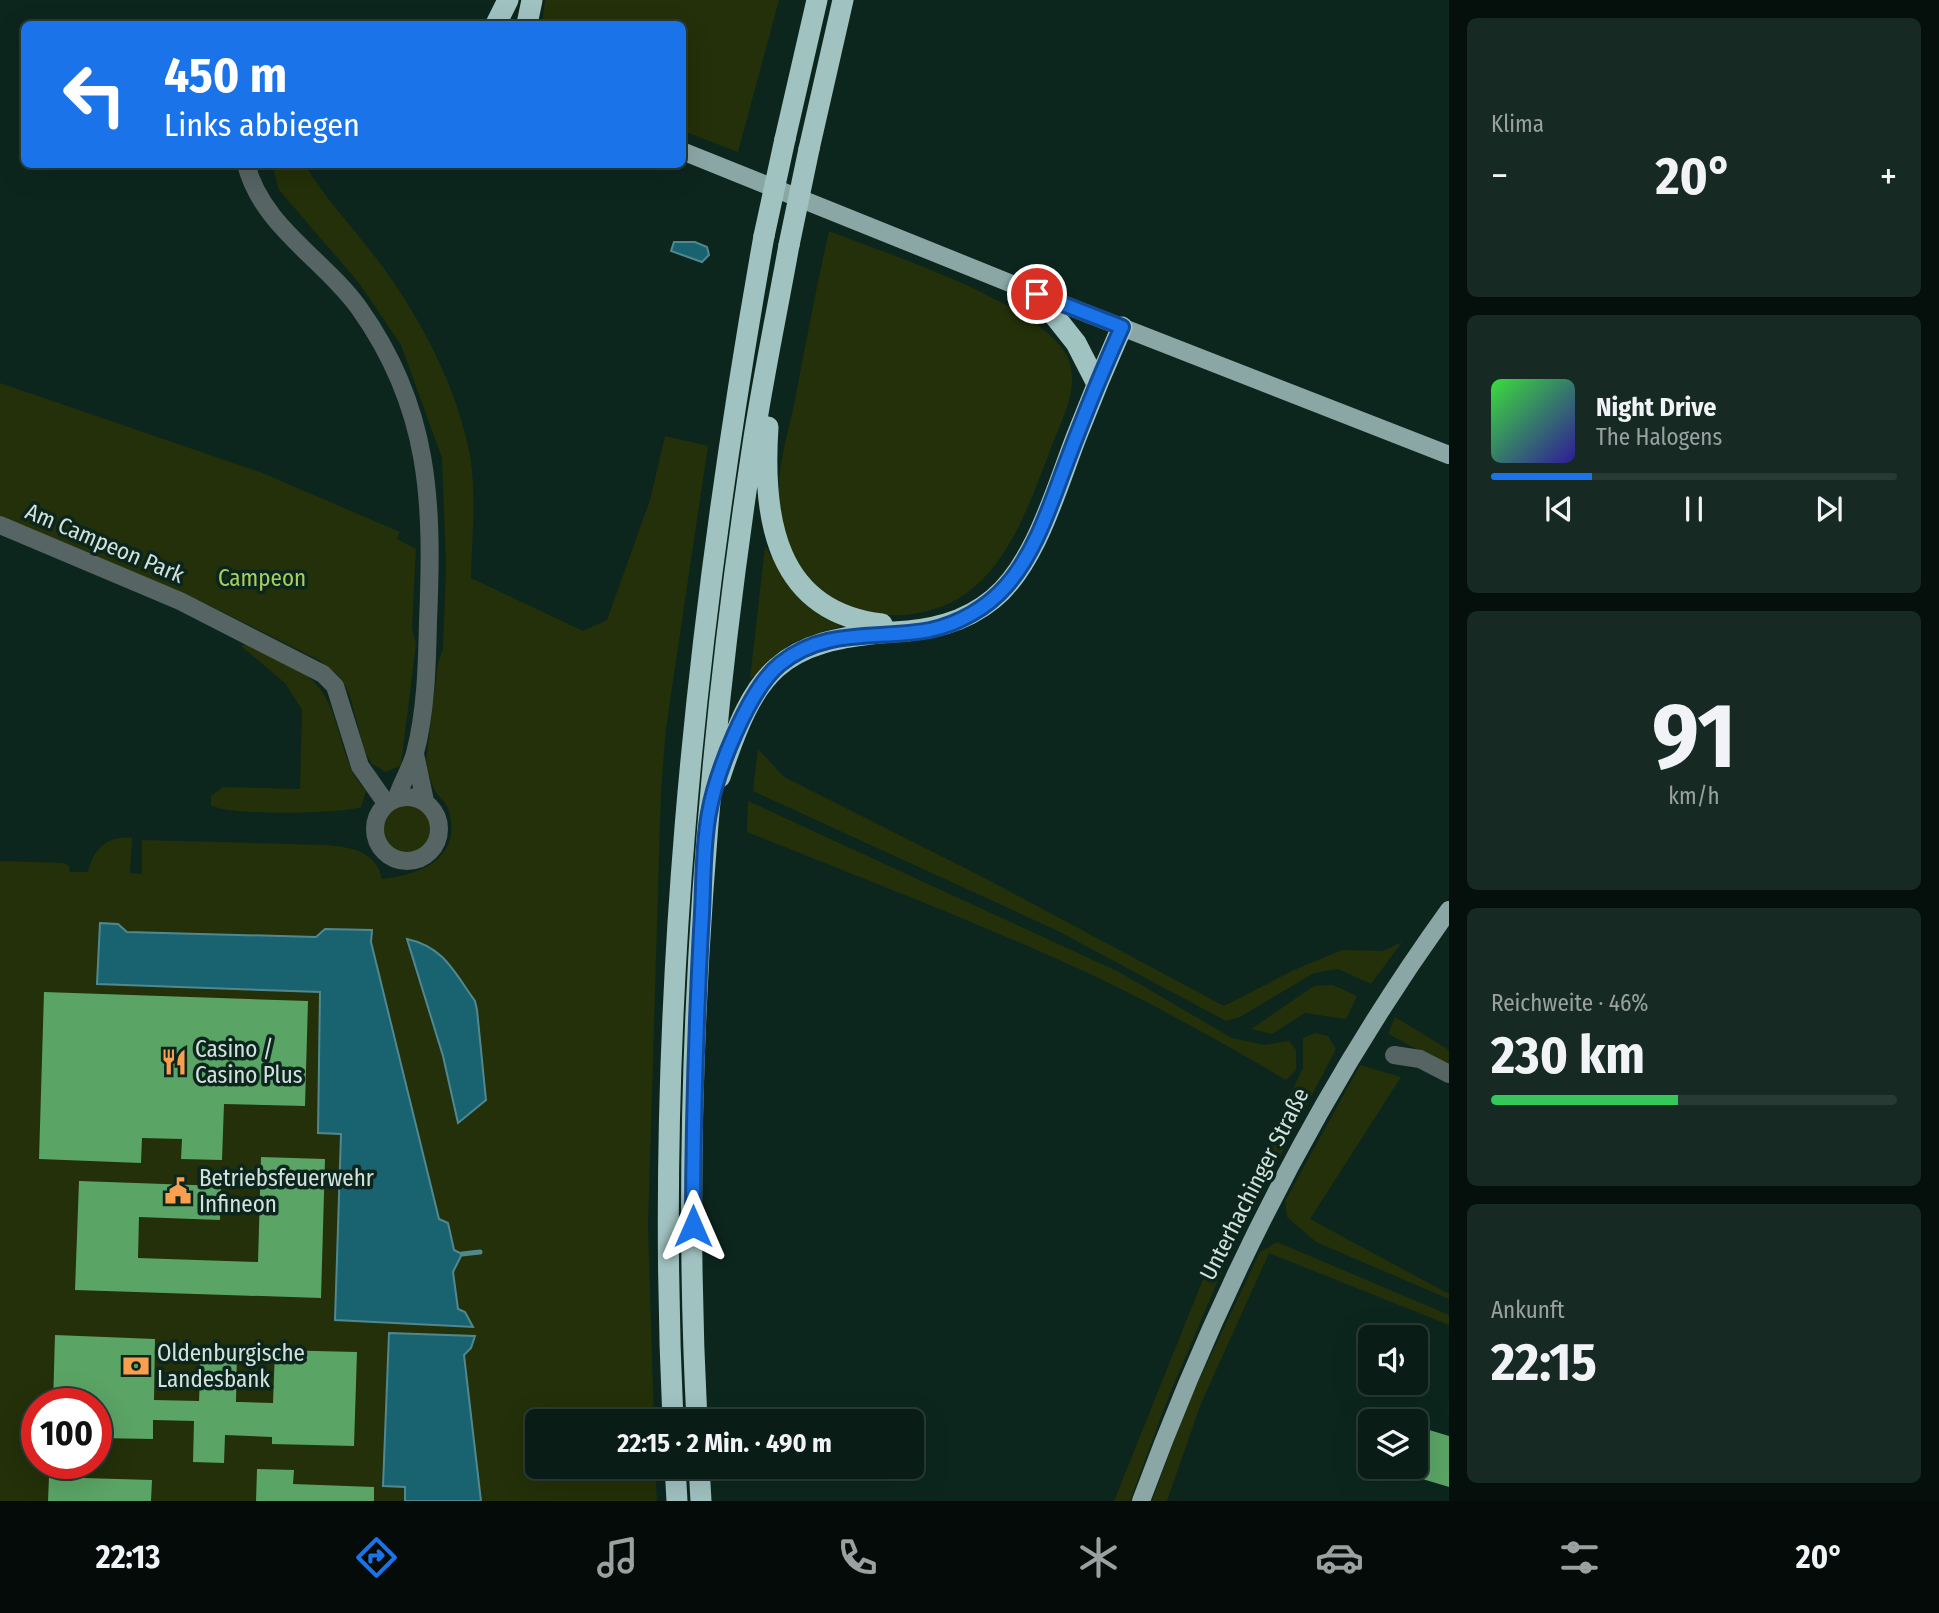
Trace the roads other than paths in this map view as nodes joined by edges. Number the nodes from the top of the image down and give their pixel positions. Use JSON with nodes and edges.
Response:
{"nodes":[{"id":1,"x":508,"y":0,"type":"edge"},
{"id":2,"x":532,"y":0,"type":"edge"},
{"id":3,"x":812,"y":0,"type":"edge"},
{"id":4,"x":817,"y":0,"type":"edge"},
{"id":5,"x":843,"y":0,"type":"edge"},
{"id":6,"x":498,"y":21,"type":"edge"},
{"id":7,"x":528,"y":21,"type":"edge"},
{"id":8,"x":809,"y":37,"type":"junction"},
{"id":9,"x":686,"y":153,"type":"edge"},
{"id":10,"x":247,"y":168,"type":"edge"},
{"id":11,"x":1037,"y":294,"type":"junction"},
{"id":12,"x":777,"y":313,"type":"junction"},
{"id":13,"x":1122,"y":327,"type":"junction"},
{"id":14,"x":1097,"y":384,"type":"junction"},
{"id":15,"x":1449,"y":455,"type":"edge"},
{"id":16,"x":0,"y":525,"type":"edge"},
{"id":17,"x":929,"y":630,"type":"junction"},
{"id":18,"x":721,"y":752,"type":"junction"},
{"id":19,"x":415,"y":754,"type":"junction"},
{"id":20,"x":360,"y":766,"type":"junction"},
{"id":21,"x":405,"y":775,"type":"junction"},
{"id":22,"x":392,"y":800,"type":"junction"},
{"id":23,"x":425,"y":801,"type":"junction"},
{"id":24,"x":1449,"y":910,"type":"edge"},
{"id":25,"x":1394,"y":1055,"type":"dead end"},
{"id":26,"x":1449,"y":1074,"type":"edge"},
{"id":27,"x":673,"y":1409,"type":"edge"},
{"id":28,"x":697,"y":1409,"type":"edge"},
{"id":29,"x":676,"y":1479,"type":"edge"},
{"id":30,"x":700,"y":1479,"type":"edge"},
{"id":31,"x":677,"y":1501,"type":"edge"},
{"id":32,"x":701,"y":1501,"type":"edge"},
{"id":33,"x":1142,"y":1501,"type":"edge"}],
"edges":[{"from":1,"to":6,"type":"highway"},
{"from":2,"to":7,"type":"highway"},
{"from":3,"to":8,"type":"highway"},
{"from":4,"to":8,"type":"highway"},
{"from":5,"to":12,"type":"highway","bridge":true},
{"from":8,"to":27,"type":"highway","bridge":true},
{"from":9,"to":11,"type":"main road"},
{"from":10,"to":19,"type":"street"},
{"from":11,"to":13,"type":"main road"},
{"from":11,"to":14,"type":"highway"},
{"from":12,"to":17,"type":"highway"},
{"from":12,"to":18,"type":"highway"},
{"from":13,"to":14,"type":"highway"},
{"from":13,"to":15,"type":"main road"},
{"from":14,"to":17,"type":"highway"},
{"from":16,"to":20,"type":"street","name":"Am Campeon Park"},
{"from":17,"to":18,"type":"highway"},
{"from":18,"to":28,"type":"highway"},
{"from":19,"to":21,"type":"street"},
{"from":19,"to":23,"type":"street"},
{"from":20,"to":21,"type":"street"},
{"from":20,"to":22,"type":"street","name":"Am Campeon Park"},
{"from":21,"to":22,"type":"street"},
{"from":22,"to":23,"type":"street"},
{"from":22,"to":23,"type":"street"},
{"from":24,"to":33,"type":"main road","name":"Unterhachinger Straße"},
{"from":25,"to":26,"type":"street"},
{"from":29,"to":31,"type":"highway"},
{"from":30,"to":32,"type":"highway"}]}
